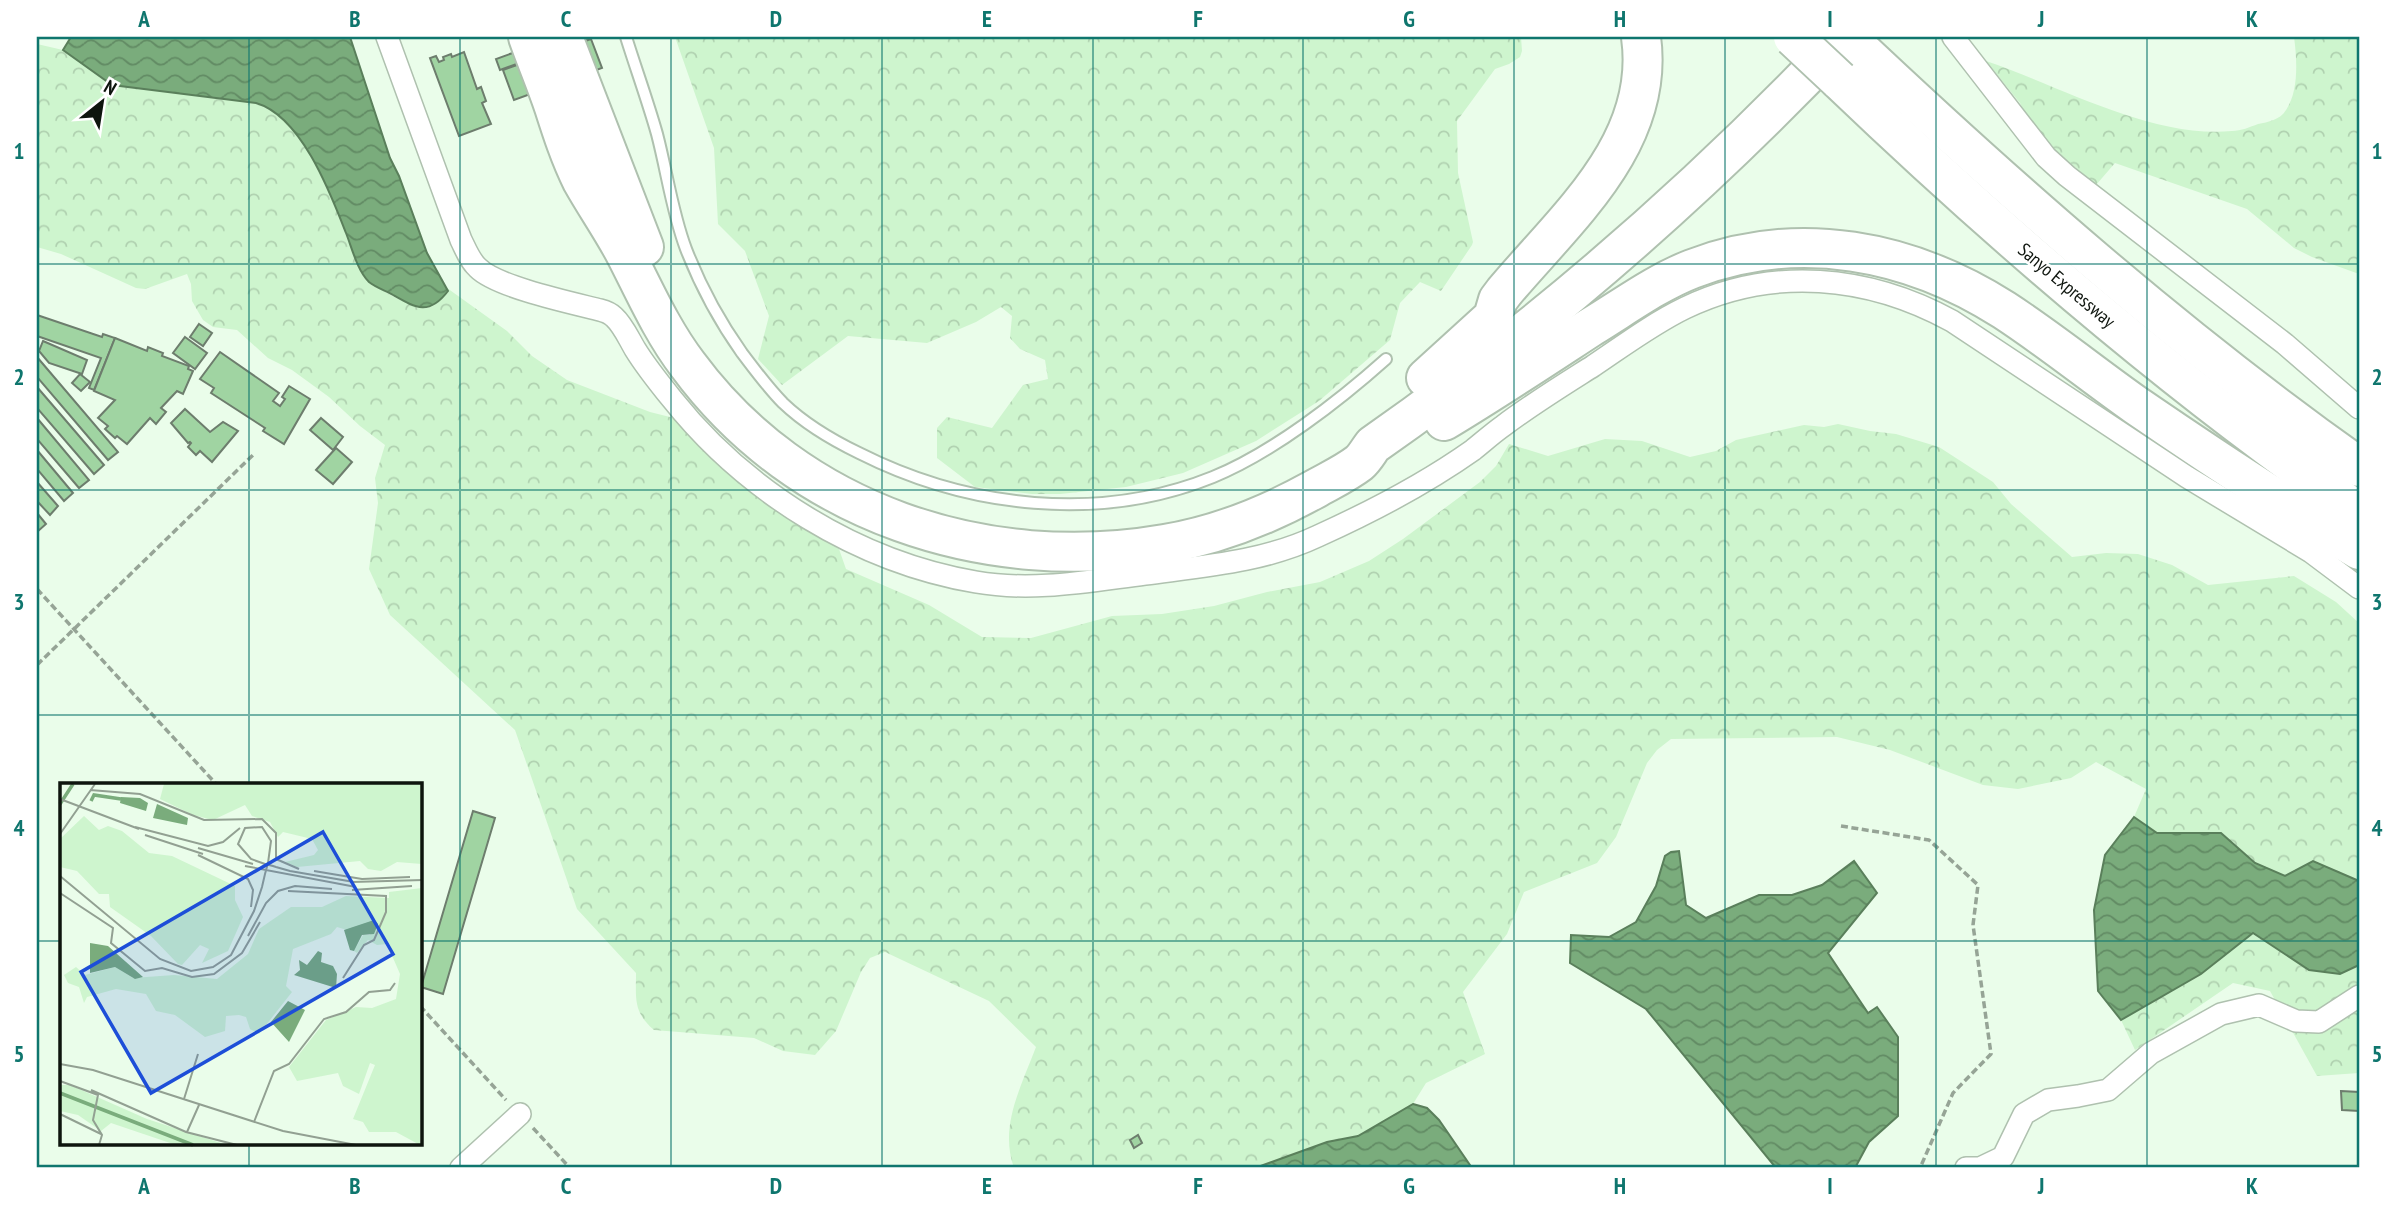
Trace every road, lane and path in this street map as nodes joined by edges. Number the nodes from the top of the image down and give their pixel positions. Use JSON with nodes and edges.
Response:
{"nodes":[{"id":1,"x":387,"y":37,"type":"edge"},
{"id":2,"x":528,"y":37,"type":"edge"},
{"id":3,"x":563,"y":37,"type":"edge"},
{"id":4,"x":626,"y":37,"type":"edge"},
{"id":5,"x":1641,"y":37,"type":"edge"},
{"id":6,"x":1793,"y":37,"type":"edge"},
{"id":7,"x":1818,"y":37,"type":"edge"},
{"id":8,"x":1953,"y":37,"type":"edge"},
{"id":9,"x":1859,"y":47,"type":"edge"},
{"id":10,"x":1493,"y":317,"type":"junction"},
{"id":11,"x":1386,"y":359,"type":"dead end"},
{"id":12,"x":2359,"y":408,"type":"edge"},
{"id":13,"x":2359,"y":452,"type":"edge"},
{"id":14,"x":255,"y":453,"type":"dead end"},
{"id":15,"x":1360,"y":462,"type":"junction"},
{"id":16,"x":2359,"y":467,"type":"edge"},
{"id":17,"x":2359,"y":512,"type":"edge"},
{"id":18,"x":2359,"y":550,"type":"edge"},
{"id":19,"x":2359,"y":588,"type":"edge"},
{"id":20,"x":37,"y":589,"type":"edge"},
{"id":21,"x":75,"y":630,"type":"junction"},
{"id":22,"x":37,"y":665,"type":"edge"},
{"id":23,"x":215,"y":783,"type":"edge"},
{"id":24,"x":1842,"y":826,"type":"dead end"},
{"id":25,"x":2359,"y":996,"type":"edge"},
{"id":26,"x":422,"y":1008,"type":"edge"},
{"id":27,"x":520,"y":1114,"type":"junction"},
{"id":28,"x":461,"y":1168,"type":"edge"},
{"id":29,"x":570,"y":1168,"type":"edge"},
{"id":30,"x":1920,"y":1168,"type":"edge"},
{"id":31,"x":1966,"y":1168,"type":"edge"}],
"edges":[{"from":1,"to":19,"type":"street"},
{"from":2,"to":15,"type":"highway"},
{"from":3,"to":10,"type":"highway"},
{"from":4,"to":11,"type":"lane"},
{"from":5,"to":10,"type":"highway"},
{"from":6,"to":9,"type":"highway","name":"Sanyo Expressway","bridge":true},
{"from":7,"to":10,"type":"highway"},
{"from":8,"to":12,"type":"street"},
{"from":9,"to":13,"type":"highway"},
{"from":9,"to":15,"type":"highway"},
{"from":9,"to":16,"type":"highway","name":"Sanyo Expressway"},
{"from":9,"to":17,"type":"highway","name":"Sanyo Expressway"},
{"from":14,"to":21,"type":"path"},
{"from":15,"to":18,"type":"highway"},
{"from":20,"to":21,"type":"path"},
{"from":21,"to":22,"type":"path"},
{"from":21,"to":23,"type":"path"},
{"from":24,"to":30,"type":"path"},
{"from":25,"to":31,"type":"street"},
{"from":26,"to":27,"type":"path"},
{"from":27,"to":28,"type":"street"},
{"from":27,"to":29,"type":"path"}]}
